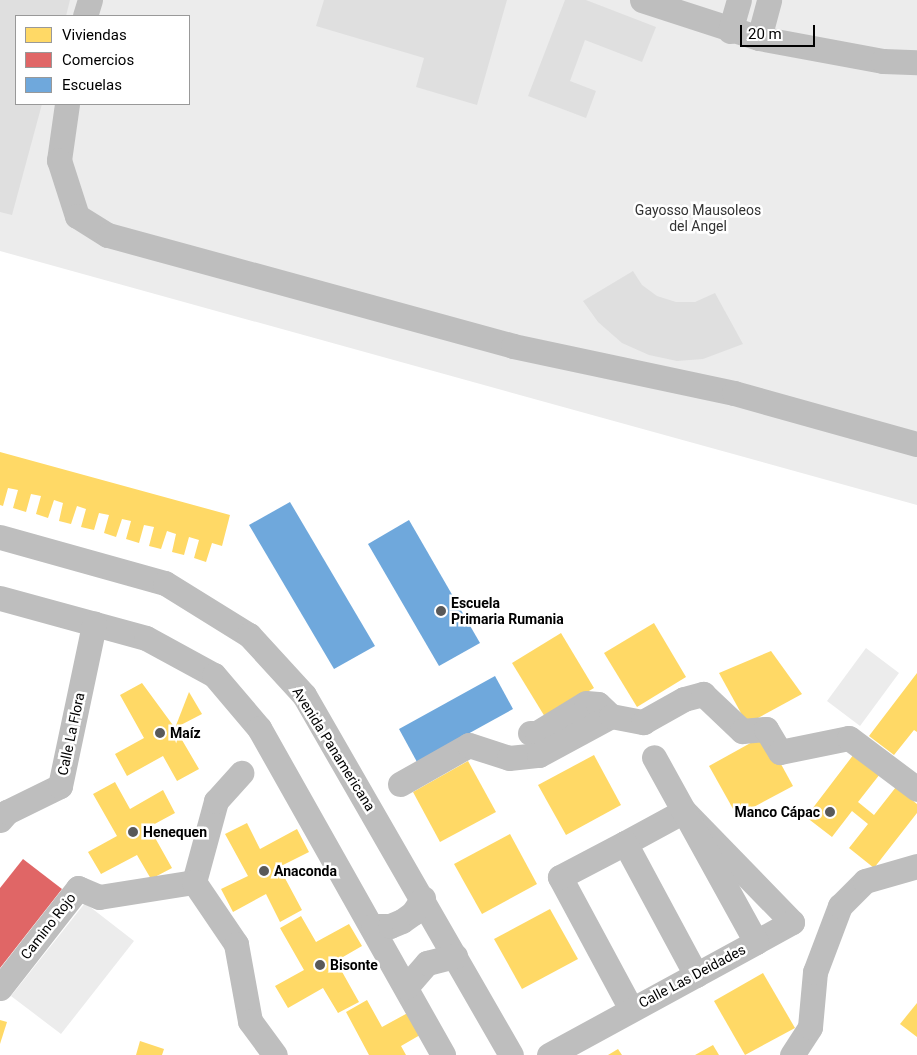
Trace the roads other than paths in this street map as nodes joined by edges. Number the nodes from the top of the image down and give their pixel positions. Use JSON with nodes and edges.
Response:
{"nodes":[{"id":1,"x":90,"y":0,"type":"edge"},
{"id":2,"x":642,"y":0,"type":"edge"},
{"id":3,"x":739,"y":0,"type":"edge"},
{"id":4,"x":769,"y":0,"type":"edge"},
{"id":5,"x":85,"y":15,"type":"edge"},
{"id":6,"x":730,"y":31,"type":"junction"},
{"id":7,"x":759,"y":38,"type":"junction"},
{"id":8,"x":917,"y":62,"type":"edge"},
{"id":9,"x":67,"y":105,"type":"edge"},
{"id":10,"x":917,"y":444,"type":"edge"},
{"id":11,"x":0,"y":537,"type":"edge"},
{"id":12,"x":0,"y":598,"type":"edge"},
{"id":13,"x":94,"y":624,"type":"junction"},
{"id":14,"x":611,"y":716,"type":"junction"},
{"id":15,"x":530,"y":733,"type":"dead end"},
{"id":16,"x":654,"y":757,"type":"dead end"},
{"id":17,"x":241,"y":773,"type":"dead end"},
{"id":18,"x":400,"y":784,"type":"dead end"},
{"id":19,"x":917,"y":789,"type":"edge"},
{"id":20,"x":684,"y":811,"type":"junction"},
{"id":21,"x":2,"y":813,"type":"edge"},
{"id":22,"x":625,"y":843,"type":"junction"},
{"id":23,"x":917,"y":866,"type":"edge"},
{"id":24,"x":194,"y":882,"type":"junction"},
{"id":25,"x":423,"y":898,"type":"junction"},
{"id":26,"x":373,"y":926,"type":"junction"},
{"id":27,"x":756,"y":942,"type":"junction"},
{"id":28,"x":455,"y":956,"type":"junction"},
{"id":29,"x":696,"y":975,"type":"junction"},
{"id":30,"x":406,"y":987,"type":"junction"},
{"id":31,"x":0,"y":988,"type":"edge"},
{"id":32,"x":631,"y":1009,"type":"junction"},
{"id":33,"x":275,"y":1055,"type":"edge"},
{"id":34,"x":443,"y":1055,"type":"edge"},
{"id":35,"x":511,"y":1055,"type":"edge"},
{"id":36,"x":549,"y":1055,"type":"edge"},
{"id":37,"x":792,"y":1055,"type":"edge"}],
"edges":[{"from":1,"to":5,"type":"street"},
{"from":2,"to":6,"type":"street"},
{"from":3,"to":6,"type":"street"},
{"from":4,"to":7,"type":"street"},
{"from":6,"to":7,"type":"street"},
{"from":7,"to":8,"type":"street"},
{"from":9,"to":10,"type":"street"},
{"from":11,"to":25,"type":"street","name":"Avenida Panamericana"},
{"from":12,"to":13,"type":"street"},
{"from":13,"to":21,"type":"street","name":"Calle La Flora"},
{"from":13,"to":26,"type":"street"},
{"from":14,"to":15,"type":"street"},
{"from":14,"to":18,"type":"street"},
{"from":14,"to":19,"type":"street"},
{"from":16,"to":20,"type":"street","name":"Calle Las Deidades"},
{"from":17,"to":24,"type":"street"},
{"from":20,"to":22,"type":"street"},
{"from":20,"to":27,"type":"street","name":"Calle Las Deidades"},
{"from":20,"to":27,"type":"street"},
{"from":22,"to":29,"type":"street"},
{"from":22,"to":32,"type":"street"},
{"from":23,"to":37,"type":"street"},
{"from":24,"to":31,"type":"street","name":"Camino Rojo"},
{"from":24,"to":33,"type":"street"},
{"from":25,"to":26,"type":"street"},
{"from":25,"to":28,"type":"street","name":"Avenida Panamericana"},
{"from":26,"to":30,"type":"street"},
{"from":27,"to":29,"type":"street","name":"Calle Las Deidades"},
{"from":28,"to":30,"type":"street"},
{"from":28,"to":35,"type":"street","name":"Avenida Panamericana"},
{"from":29,"to":32,"type":"street","name":"Calle Las Deidades"},
{"from":30,"to":34,"type":"street"},
{"from":32,"to":36,"type":"street","name":"Calle Las Deidades"}]}
